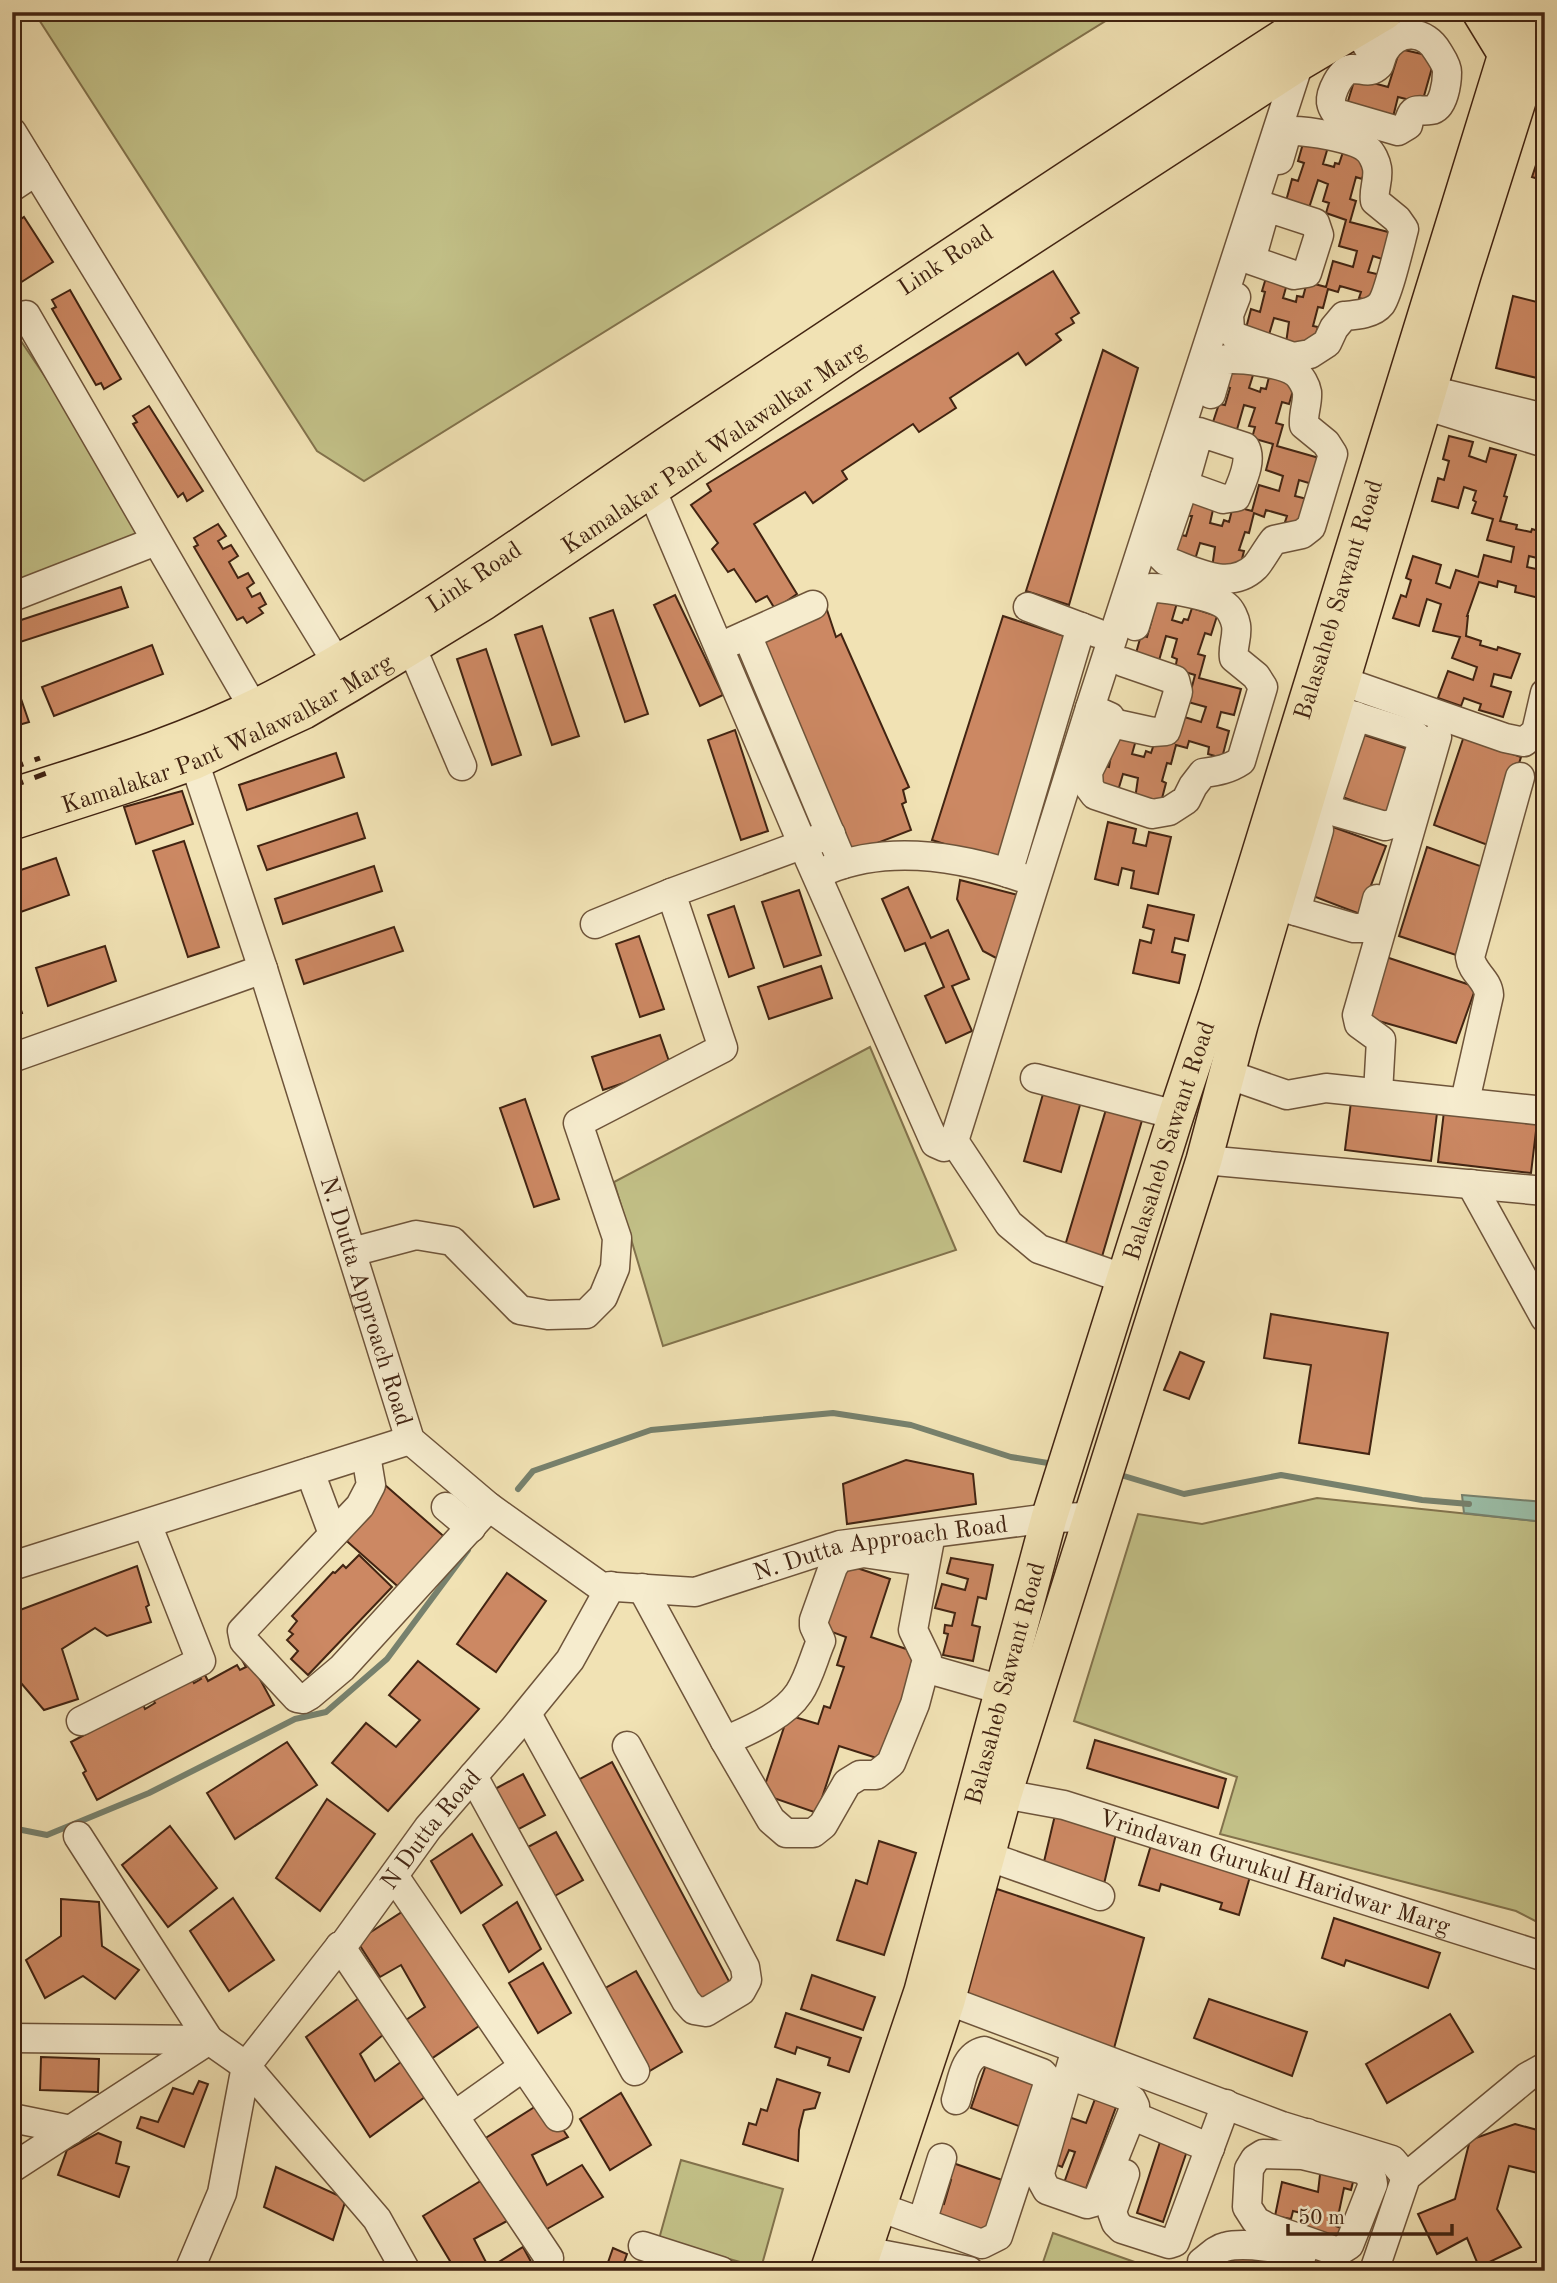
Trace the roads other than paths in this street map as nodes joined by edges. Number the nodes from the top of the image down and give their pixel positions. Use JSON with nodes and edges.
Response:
{"nodes":[{"id":1,"x":1323,"y":12,"type":"edge"},
{"id":2,"x":1480,"y":12,"type":"edge"},
{"id":3,"x":1519,"y":12,"type":"edge"},
{"id":4,"x":1545,"y":16,"type":"edge"},
{"id":5,"x":1371,"y":20,"type":"edge"},
{"id":6,"x":1294,"y":48,"type":"junction"},
{"id":7,"x":1505,"y":53,"type":"junction"},
{"id":8,"x":1379,"y":65,"type":"dead end"},
{"id":9,"x":12,"y":132,"type":"edge"},
{"id":10,"x":36,"y":171,"type":"junction"},
{"id":11,"x":12,"y":187,"type":"edge"},
{"id":12,"x":1259,"y":205,"type":"junction"},
{"id":13,"x":1244,"y":257,"type":"junction"},
{"id":14,"x":12,"y":323,"type":"edge"},
{"id":15,"x":1415,"y":411,"type":"junction"},
{"id":16,"x":1545,"y":418,"type":"edge"},
{"id":17,"x":1190,"y":430,"type":"junction"},
{"id":18,"x":1545,"y":443,"type":"edge"},
{"id":19,"x":646,"y":475,"type":"junction"},
{"id":20,"x":1175,"y":481,"type":"junction"},
{"id":21,"x":156,"y":541,"type":"junction"},
{"id":22,"x":12,"y":597,"type":"edge"},
{"id":23,"x":813,"y":605,"type":"dead end"},
{"id":24,"x":1028,"y":607,"type":"dead end"},
{"id":25,"x":1081,"y":627,"type":"junction"},
{"id":26,"x":747,"y":635,"type":"junction"},
{"id":27,"x":411,"y":646,"type":"junction"},
{"id":28,"x":719,"y":647,"type":"junction"},
{"id":29,"x":1114,"y":654,"type":"junction"},
{"id":30,"x":344,"y":673,"type":"junction"},
{"id":31,"x":1545,"y":693,"type":"edge"},
{"id":32,"x":1344,"y":702,"type":"junction"},
{"id":33,"x":253,"y":707,"type":"junction"},
{"id":34,"x":1101,"y":716,"type":"junction"},
{"id":35,"x":1437,"y":737,"type":"dead end"},
{"id":36,"x":189,"y":749,"type":"junction"},
{"id":37,"x":462,"y":766,"type":"dead end"},
{"id":38,"x":1520,"y":777,"type":"dead end"},
{"id":39,"x":12,"y":796,"type":"edge"},
{"id":40,"x":1025,"y":813,"type":"junction"},
{"id":41,"x":1316,"y":814,"type":"junction"},
{"id":42,"x":12,"y":822,"type":"edge"},
{"id":43,"x":1054,"y":822,"type":"junction"},
{"id":44,"x":831,"y":834,"type":"junction"},
{"id":45,"x":803,"y":845,"type":"junction"},
{"id":46,"x":1393,"y":846,"type":"dead end"},
{"id":47,"x":843,"y":864,"type":"junction"},
{"id":48,"x":1008,"y":873,"type":"junction"},
{"id":49,"x":816,"y":874,"type":"junction"},
{"id":50,"x":1035,"y":882,"type":"junction"},
{"id":51,"x":671,"y":893,"type":"junction"},
{"id":52,"x":1286,"y":908,"type":"junction"},
{"id":53,"x":595,"y":924,"type":"dead end"},
{"id":54,"x":263,"y":969,"type":"junction"},
{"id":55,"x":12,"y":1058,"type":"edge"},
{"id":56,"x":1227,"y":1074,"type":"junction"},
{"id":57,"x":1035,"y":1077,"type":"dead end"},
{"id":58,"x":1378,"y":1093,"type":"junction"},
{"id":59,"x":1465,"y":1101,"type":"junction"},
{"id":60,"x":1545,"y":1111,"type":"edge"},
{"id":61,"x":1175,"y":1115,"type":"junction"},
{"id":62,"x":954,"y":1142,"type":"junction"},
{"id":63,"x":1204,"y":1160,"type":"junction"},
{"id":64,"x":1471,"y":1184,"type":"junction"},
{"id":65,"x":1545,"y":1191,"type":"edge"},
{"id":66,"x":352,"y":1252,"type":"junction"},
{"id":67,"x":1125,"y":1279,"type":"junction"},
{"id":68,"x":1545,"y":1318,"type":"edge"},
{"id":69,"x":410,"y":1440,"type":"junction"},
{"id":70,"x":366,"y":1455,"type":"junction"},
{"id":71,"x":310,"y":1472,"type":"junction"},
{"id":72,"x":446,"y":1507,"type":"dead end"},
{"id":73,"x":489,"y":1507,"type":"junction"},
{"id":74,"x":1091,"y":1517,"type":"junction"},
{"id":75,"x":1049,"y":1518,"type":"junction"},
{"id":76,"x":146,"y":1524,"type":"junction"},
{"id":77,"x":471,"y":1528,"type":"junction"},
{"id":78,"x":333,"y":1534,"type":"junction"},
{"id":79,"x":930,"y":1534,"type":"junction"},
{"id":80,"x":840,"y":1551,"type":"junction"},
{"id":81,"x":925,"y":1562,"type":"junction"},
{"id":82,"x":12,"y":1566,"type":"edge"},
{"id":83,"x":611,"y":1586,"type":"junction"},
{"id":84,"x":642,"y":1588,"type":"junction"},
{"id":85,"x":925,"y":1668,"type":"junction"},
{"id":86,"x":1002,"y":1690,"type":"junction"},
{"id":87,"x":527,"y":1714,"type":"junction"},
{"id":88,"x":81,"y":1720,"type":"dead end"},
{"id":89,"x":724,"y":1741,"type":"junction"},
{"id":90,"x":627,"y":1746,"type":"dead end"},
{"id":91,"x":473,"y":1776,"type":"junction"},
{"id":92,"x":1004,"y":1794,"type":"junction"},
{"id":93,"x":78,"y":1836,"type":"dead end"},
{"id":94,"x":987,"y":1856,"type":"junction"},
{"id":95,"x":394,"y":1876,"type":"junction"},
{"id":96,"x":1100,"y":1896,"type":"dead end"},
{"id":97,"x":340,"y":1946,"type":"junction"},
{"id":98,"x":1545,"y":1957,"type":"edge"},
{"id":99,"x":934,"y":1996,"type":"junction"},
{"id":100,"x":12,"y":2038,"type":"edge"},
{"id":101,"x":209,"y":2040,"type":"junction"},
{"id":102,"x":246,"y":2066,"type":"junction"},
{"id":103,"x":523,"y":2067,"type":"junction"},
{"id":104,"x":1545,"y":2067,"type":"edge"},
{"id":105,"x":635,"y":2071,"type":"dead end"},
{"id":106,"x":1157,"y":2079,"type":"junction"},
{"id":107,"x":956,"y":2100,"type":"dead end"},
{"id":108,"x":1226,"y":2104,"type":"junction"},
{"id":109,"x":454,"y":2116,"type":"junction"},
{"id":110,"x":12,"y":2118,"type":"edge"},
{"id":111,"x":558,"y":2118,"type":"dead end"},
{"id":112,"x":1143,"y":2120,"type":"junction"},
{"id":113,"x":71,"y":2130,"type":"junction"},
{"id":114,"x":1305,"y":2144,"type":"junction"},
{"id":115,"x":1210,"y":2148,"type":"junction"},
{"id":116,"x":942,"y":2158,"type":"dead end"},
{"id":117,"x":12,"y":2168,"type":"edge"},
{"id":118,"x":1406,"y":2177,"type":"junction"},
{"id":119,"x":879,"y":2207,"type":"junction"},
{"id":120,"x":922,"y":2222,"type":"junction"},
{"id":121,"x":643,"y":2246,"type":"dead end"},
{"id":122,"x":549,"y":2258,"type":"dead end"},
{"id":123,"x":861,"y":2261,"type":"edge"},
{"id":124,"x":911,"y":2265,"type":"edge"},
{"id":125,"x":703,"y":2268,"type":"edge"},
{"id":126,"x":189,"y":2271,"type":"edge"},
{"id":127,"x":406,"y":2271,"type":"edge"},
{"id":128,"x":828,"y":2271,"type":"edge"},
{"id":129,"x":969,"y":2271,"type":"edge"},
{"id":130,"x":1203,"y":2271,"type":"edge"},
{"id":131,"x":1337,"y":2271,"type":"edge"},
{"id":132,"x":1374,"y":2271,"type":"edge"}],
"edges":[{"from":1,"to":6,"type":"main road"},
{"from":2,"to":7,"type":"main road"},
{"from":3,"to":7,"type":"main road","name":"Balasaheb Sawant Road"},
{"from":4,"to":15,"type":"main road","name":"Balasaheb Sawant Road"},
{"from":5,"to":6,"type":"main road","name":"Kamalakar Pant Walawalkar Marg"},
{"from":5,"to":8,"type":"street"},
{"from":6,"to":12,"type":"street"},
{"from":6,"to":19,"type":"main road","name":"Kamalakar Pant Walawalkar Marg"},
{"from":7,"to":15,"type":"main road","name":"Balasaheb Sawant Road"},
{"from":9,"to":10,"type":"street"},
{"from":10,"to":11,"type":"street"},
{"from":10,"to":30,"type":"street"},
{"from":12,"to":13,"type":"street"},
{"from":12,"to":13,"type":"street"},
{"from":12,"to":13,"type":"street"},
{"from":13,"to":17,"type":"street"},
{"from":14,"to":21,"type":"street"},
{"from":15,"to":16,"type":"street"},
{"from":15,"to":18,"type":"street"},
{"from":15,"to":32,"type":"main road","name":"Balasaheb Sawant Road"},
{"from":15,"to":61,"type":"main road","name":"Balasaheb Sawant Road"},
{"from":17,"to":20,"type":"street"},
{"from":17,"to":20,"type":"street"},
{"from":17,"to":20,"type":"street"},
{"from":19,"to":27,"type":"main road","name":"Kamalakar Pant Walawalkar Marg"},
{"from":19,"to":28,"type":"street"},
{"from":19,"to":30,"type":"main road","name":"Link Road"},
{"from":20,"to":29,"type":"street"},
{"from":21,"to":22,"type":"street"},
{"from":21,"to":33,"type":"street"},
{"from":23,"to":26,"type":"street"},
{"from":24,"to":25,"type":"street"},
{"from":25,"to":29,"type":"street"},
{"from":25,"to":40,"type":"street"},
{"from":26,"to":28,"type":"street"},
{"from":26,"to":44,"type":"street"},
{"from":27,"to":30,"type":"main road","name":"Kamalakar Pant Walawalkar Marg"},
{"from":27,"to":37,"type":"street"},
{"from":28,"to":45,"type":"street"},
{"from":29,"to":34,"type":"street"},
{"from":29,"to":34,"type":"street"},
{"from":29,"to":34,"type":"street"},
{"from":30,"to":33,"type":"main road","name":"Link Road"},
{"from":30,"to":36,"type":"main road","name":"Kamalakar Pant Walawalkar Marg"},
{"from":31,"to":32,"type":"street"},
{"from":32,"to":41,"type":"main road","name":"Balasaheb Sawant Road"},
{"from":32,"to":41,"type":"street"},
{"from":33,"to":36,"type":"main road","name":"Link Road"},
{"from":34,"to":43,"type":"street"},
{"from":35,"to":58,"type":"street"},
{"from":36,"to":39,"type":"main road","name":"Link Road"},
{"from":36,"to":42,"type":"main road","name":"Kamalakar Pant Walawalkar Marg"},
{"from":36,"to":54,"type":"street","name":"N. Dutta Approach Road"},
{"from":38,"to":59,"type":"street"},
{"from":40,"to":43,"type":"street"},
{"from":40,"to":48,"type":"street"},
{"from":41,"to":52,"type":"main road","name":"Balasaheb Sawant Road"},
{"from":43,"to":50,"type":"street"},
{"from":44,"to":45,"type":"street"},
{"from":44,"to":47,"type":"street"},
{"from":45,"to":49,"type":"street"},
{"from":45,"to":51,"type":"street"},
{"from":46,"to":52,"type":"street"},
{"from":47,"to":48,"type":"street"},
{"from":47,"to":49,"type":"street"},
{"from":48,"to":50,"type":"street"},
{"from":49,"to":62,"type":"street"},
{"from":50,"to":62,"type":"street"},
{"from":51,"to":53,"type":"street"},
{"from":51,"to":66,"type":"street"},
{"from":52,"to":56,"type":"main road","name":"Balasaheb Sawant Road"},
{"from":54,"to":55,"type":"street"},
{"from":54,"to":66,"type":"street","name":"N. Dutta Approach Road"},
{"from":56,"to":58,"type":"street"},
{"from":56,"to":63,"type":"main road","name":"Balasaheb Sawant Road"},
{"from":57,"to":61,"type":"street"},
{"from":58,"to":59,"type":"street"},
{"from":59,"to":60,"type":"street"},
{"from":61,"to":67,"type":"main road","name":"Balasaheb Sawant Road"},
{"from":62,"to":67,"type":"street"},
{"from":63,"to":64,"type":"street"},
{"from":63,"to":74,"type":"main road","name":"Balasaheb Sawant Road"},
{"from":64,"to":65,"type":"street"},
{"from":64,"to":68,"type":"street"},
{"from":66,"to":69,"type":"street","name":"N. Dutta Approach Road"},
{"from":67,"to":75,"type":"main road","name":"Balasaheb Sawant Road"},
{"from":69,"to":70,"type":"street"},
{"from":69,"to":73,"type":"street","name":"N. Dutta Approach Road"},
{"from":70,"to":71,"type":"street"},
{"from":70,"to":78,"type":"street"},
{"from":71,"to":76,"type":"street"},
{"from":71,"to":78,"type":"street"},
{"from":72,"to":77,"type":"street"},
{"from":73,"to":77,"type":"street"},
{"from":73,"to":83,"type":"street","name":"N. Dutta Approach Road"},
{"from":74,"to":75,"type":"street","name":"N. Dutta Approach Road"},
{"from":74,"to":92,"type":"main road","name":"Balasaheb Sawant Road"},
{"from":75,"to":79,"type":"street","name":"N. Dutta Approach Road"},
{"from":75,"to":86,"type":"main road","name":"Balasaheb Sawant Road"},
{"from":76,"to":82,"type":"street"},
{"from":76,"to":88,"type":"street"},
{"from":77,"to":78,"type":"street"},
{"from":79,"to":80,"type":"street","name":"N. Dutta Approach Road"},
{"from":79,"to":81,"type":"street"},
{"from":80,"to":81,"type":"street"},
{"from":80,"to":84,"type":"street","name":"N. Dutta Approach Road"},
{"from":80,"to":89,"type":"street"},
{"from":81,"to":85,"type":"street"},
{"from":83,"to":84,"type":"street","name":"N. Dutta Approach Road"},
{"from":83,"to":87,"type":"street","name":"N Dutta Road"},
{"from":84,"to":89,"type":"street"},
{"from":85,"to":86,"type":"street"},
{"from":85,"to":89,"type":"street"},
{"from":86,"to":99,"type":"main road","name":"Balasaheb Sawant Road"},
{"from":87,"to":90,"type":"street"},
{"from":87,"to":91,"type":"street","name":"N Dutta Road"},
{"from":91,"to":95,"type":"street","name":"N Dutta Road"},
{"from":91,"to":105,"type":"street"},
{"from":92,"to":94,"type":"main road","name":"Balasaheb Sawant Road"},
{"from":92,"to":98,"type":"street","name":"Vrindavan Gurukul Haridwar Marg"},
{"from":93,"to":101,"type":"street"},
{"from":94,"to":96,"type":"street"},
{"from":94,"to":99,"type":"main road","name":"Balasaheb Sawant Road"},
{"from":95,"to":97,"type":"street","name":"N Dutta Road"},
{"from":95,"to":103,"type":"street"},
{"from":97,"to":102,"type":"street","name":"N Dutta Road"},
{"from":97,"to":109,"type":"street"},
{"from":99,"to":106,"type":"street"},
{"from":99,"to":119,"type":"main road","name":"Balasaheb Sawant Road"},
{"from":99,"to":128,"type":"main road","name":"Balasaheb Sawant Road"},
{"from":100,"to":101,"type":"street"},
{"from":101,"to":102,"type":"street"},
{"from":101,"to":113,"type":"street"},
{"from":102,"to":126,"type":"street"},
{"from":102,"to":127,"type":"street"},
{"from":103,"to":109,"type":"street"},
{"from":103,"to":111,"type":"street"},
{"from":104,"to":118,"type":"street"},
{"from":106,"to":108,"type":"street"},
{"from":106,"to":112,"type":"street"},
{"from":107,"to":120,"type":"street"},
{"from":108,"to":114,"type":"street"},
{"from":108,"to":115,"type":"street"},
{"from":109,"to":122,"type":"street"},
{"from":110,"to":113,"type":"street"},
{"from":112,"to":115,"type":"street"},
{"from":112,"to":115,"type":"street"},
{"from":113,"to":117,"type":"street"},
{"from":114,"to":114,"type":"street"},
{"from":114,"to":118,"type":"street"},
{"from":116,"to":120,"type":"street"},
{"from":118,"to":132,"type":"street"},
{"from":119,"to":120,"type":"street"},
{"from":119,"to":123,"type":"main road","name":"Balasaheb Sawant Road"},
{"from":121,"to":125,"type":"street"},
{"from":123,"to":124,"type":"street"},
{"from":124,"to":129,"type":"street"},
{"from":130,"to":131,"type":"street"}]}
